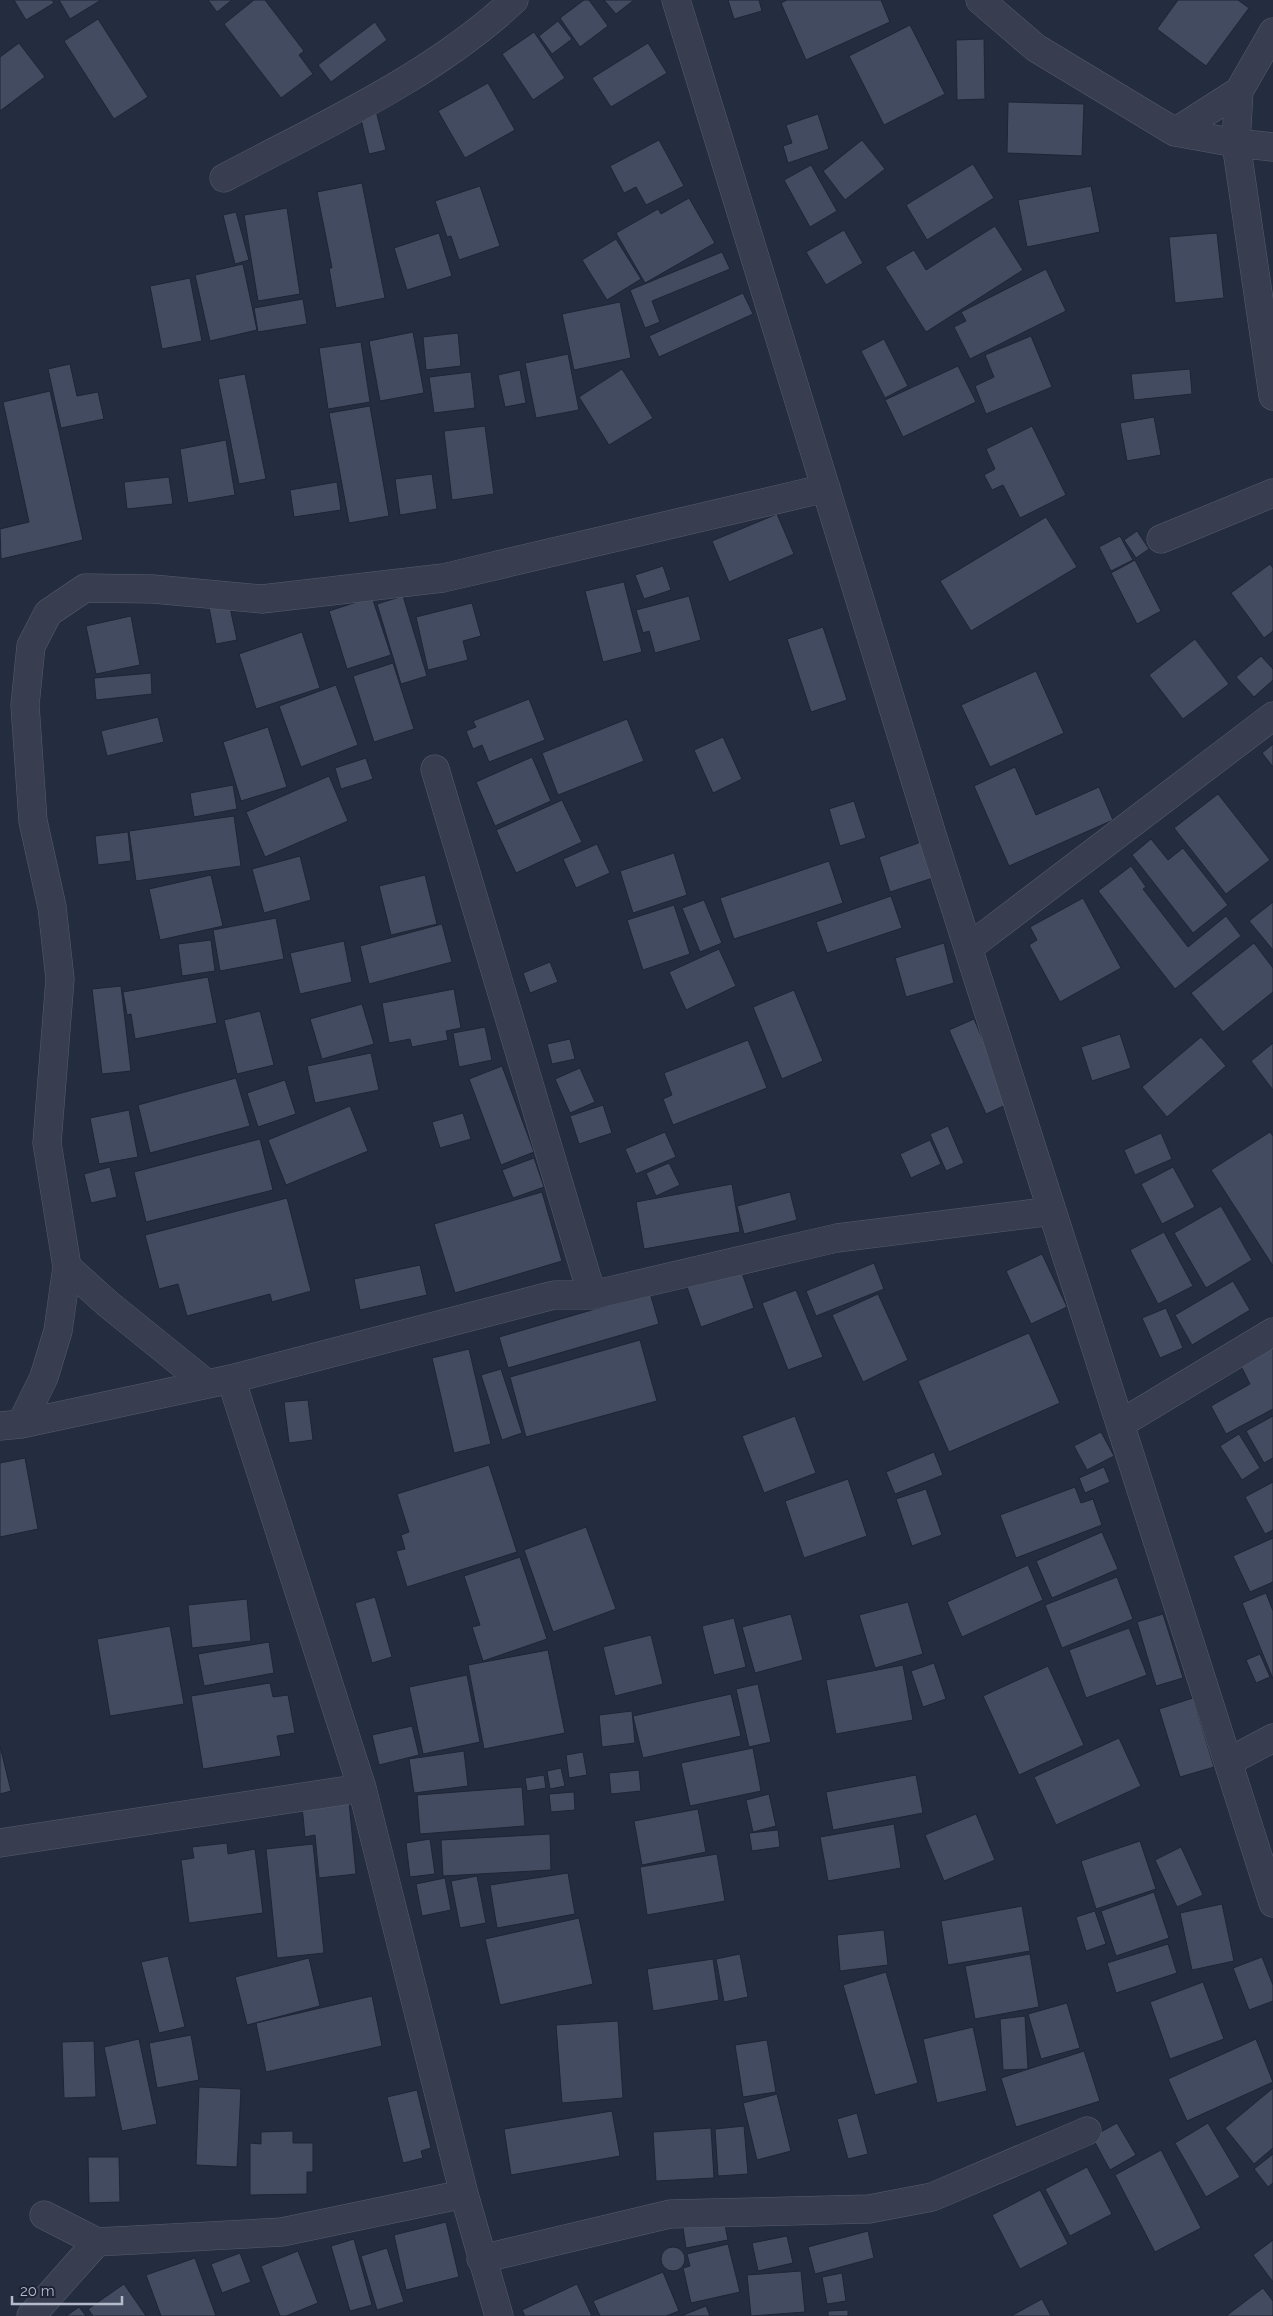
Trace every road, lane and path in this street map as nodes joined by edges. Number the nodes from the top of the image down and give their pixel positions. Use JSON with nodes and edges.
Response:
{"nodes":[{"id":1,"x":514,"y":0,"type":"edge"},
{"id":2,"x":676,"y":0,"type":"edge"},
{"id":3,"x":980,"y":0,"type":"edge"},
{"id":4,"x":1273,"y":32,"type":"edge"},
{"id":5,"x":1239,"y":91,"type":"junction"},
{"id":6,"x":1175,"y":132,"type":"junction"},
{"id":7,"x":1236,"y":143,"type":"junction"},
{"id":8,"x":1273,"y":146,"type":"edge"},
{"id":9,"x":224,"y":178,"type":"dead end"},
{"id":10,"x":1273,"y":396,"type":"edge"},
{"id":11,"x":826,"y":488,"type":"junction"},
{"id":12,"x":1273,"y":493,"type":"edge"},
{"id":13,"x":1161,"y":539,"type":"dead end"},
{"id":14,"x":1273,"y":716,"type":"edge"},
{"id":15,"x":435,"y":769,"type":"dead end"},
{"id":16,"x":968,"y":948,"type":"junction"},
{"id":17,"x":1052,"y":1211,"type":"junction"},
{"id":18,"x":67,"y":1267,"type":"junction"},
{"id":19,"x":592,"y":1295,"type":"junction"},
{"id":20,"x":1273,"y":1332,"type":"edge"},
{"id":21,"x":219,"y":1382,"type":"junction"},
{"id":22,"x":1120,"y":1424,"type":"junction"},
{"id":23,"x":11,"y":1425,"type":"edge"},
{"id":24,"x":1273,"y":1738,"type":"edge"},
{"id":25,"x":1228,"y":1762,"type":"junction"},
{"id":26,"x":362,"y":1788,"type":"junction"},
{"id":27,"x":0,"y":1843,"type":"edge"},
{"id":28,"x":1273,"y":1903,"type":"edge"},
{"id":29,"x":1087,"y":2131,"type":"dead end"},
{"id":30,"x":464,"y":2194,"type":"junction"},
{"id":31,"x":44,"y":2215,"type":"dead end"},
{"id":32,"x":97,"y":2242,"type":"junction"},
{"id":33,"x":481,"y":2259,"type":"junction"},
{"id":34,"x":31,"y":2316,"type":"edge"},
{"id":35,"x":499,"y":2316,"type":"edge"}],
"edges":[{"from":1,"to":9,"type":"street"},
{"from":2,"to":11,"type":"street"},
{"from":3,"to":6,"type":"street"},
{"from":4,"to":5,"type":"street"},
{"from":5,"to":6,"type":"street"},
{"from":5,"to":7,"type":"street"},
{"from":6,"to":7,"type":"street"},
{"from":7,"to":8,"type":"street"},
{"from":7,"to":10,"type":"street"},
{"from":11,"to":16,"type":"street"},
{"from":11,"to":18,"type":"street"},
{"from":12,"to":13,"type":"street"},
{"from":14,"to":16,"type":"street"},
{"from":15,"to":19,"type":"street"},
{"from":16,"to":17,"type":"street"},
{"from":17,"to":19,"type":"street"},
{"from":17,"to":22,"type":"street"},
{"from":18,"to":21,"type":"street"},
{"from":18,"to":23,"type":"street"},
{"from":19,"to":21,"type":"street"},
{"from":20,"to":22,"type":"street"},
{"from":21,"to":23,"type":"street"},
{"from":21,"to":26,"type":"street"},
{"from":22,"to":25,"type":"street"},
{"from":24,"to":25,"type":"street"},
{"from":25,"to":28,"type":"street"},
{"from":26,"to":27,"type":"street"},
{"from":26,"to":30,"type":"street"},
{"from":29,"to":33,"type":"street"},
{"from":30,"to":32,"type":"street"},
{"from":30,"to":33,"type":"street"},
{"from":31,"to":32,"type":"street"},
{"from":32,"to":34,"type":"street"},
{"from":33,"to":35,"type":"street"}]}
